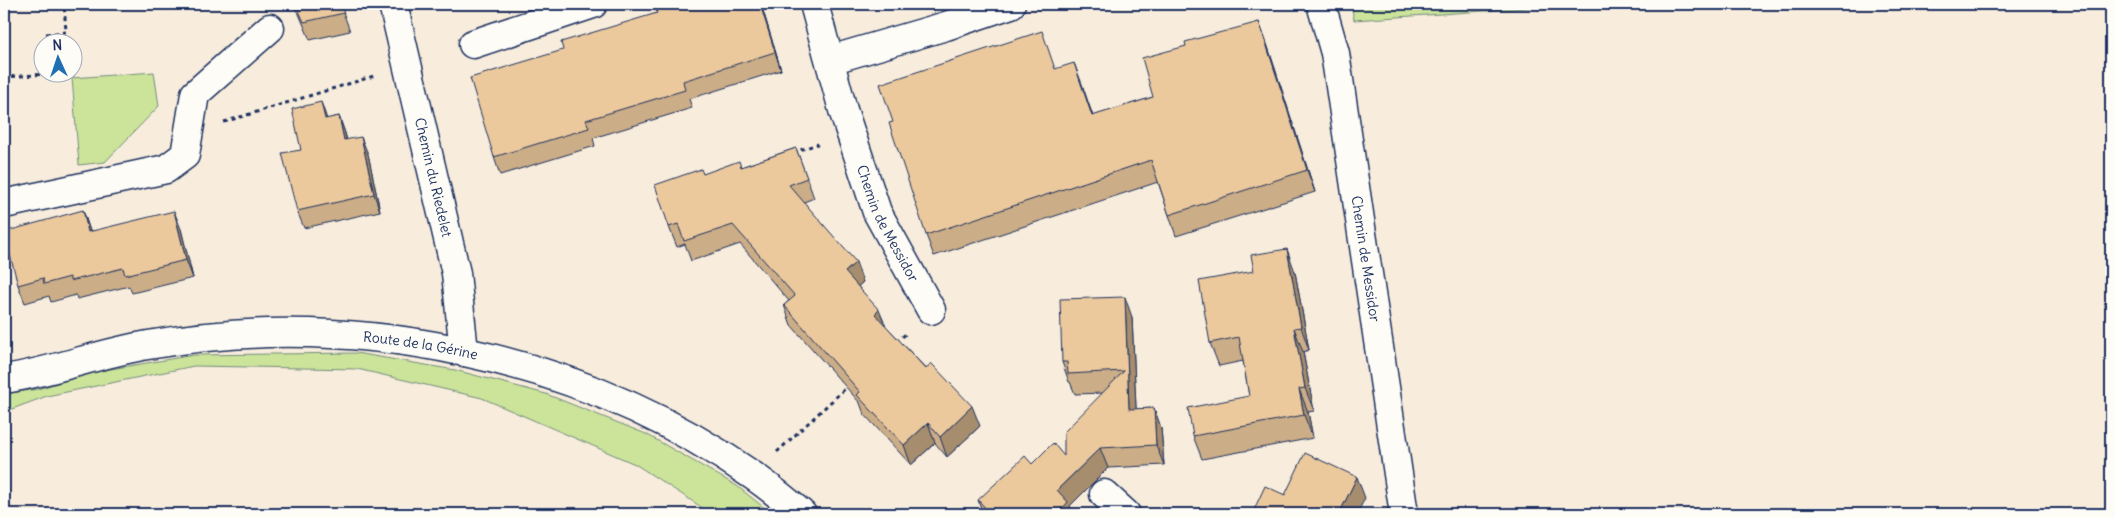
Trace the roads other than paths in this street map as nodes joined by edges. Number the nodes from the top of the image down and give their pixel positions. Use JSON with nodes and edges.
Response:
{"nodes":[{"id":1,"x":393,"y":4,"type":"edge"},
{"id":2,"x":593,"y":4,"type":"edge"},
{"id":3,"x":814,"y":4,"type":"edge"},
{"id":4,"x":1011,"y":4,"type":"edge"},
{"id":5,"x":1321,"y":4,"type":"edge"},
{"id":6,"x":270,"y":28,"type":"dead end"},
{"id":7,"x":473,"y":44,"type":"dead end"},
{"id":8,"x":830,"y":60,"type":"junction"},
{"id":9,"x":4,"y":204,"type":"edge"},
{"id":10,"x":931,"y":310,"type":"road end"},
{"id":11,"x":464,"y":352,"type":"junction"},
{"id":12,"x":4,"y":379,"type":"edge"},
{"id":13,"x":1104,"y":494,"type":"dead end"},
{"id":14,"x":802,"y":514,"type":"edge"},
{"id":15,"x":1126,"y":514,"type":"edge"},
{"id":16,"x":1404,"y":514,"type":"edge"}],
"edges":[{"from":1,"to":11,"type":"street","name":"Chemin du Riedelet"},
{"from":2,"to":7,"type":"street"},
{"from":3,"to":8,"type":"street","name":"Chemin de Messidor"},
{"from":4,"to":8,"type":"street"},
{"from":5,"to":16,"type":"street","name":"Chemin de Messidor"},
{"from":6,"to":9,"type":"street"},
{"from":8,"to":10,"type":"street","name":"Chemin de Messidor"},
{"from":11,"to":12,"type":"street","name":"Route de la Gérine"},
{"from":11,"to":14,"type":"street","name":"Route de la Gérine"},
{"from":13,"to":15,"type":"street"}]}
